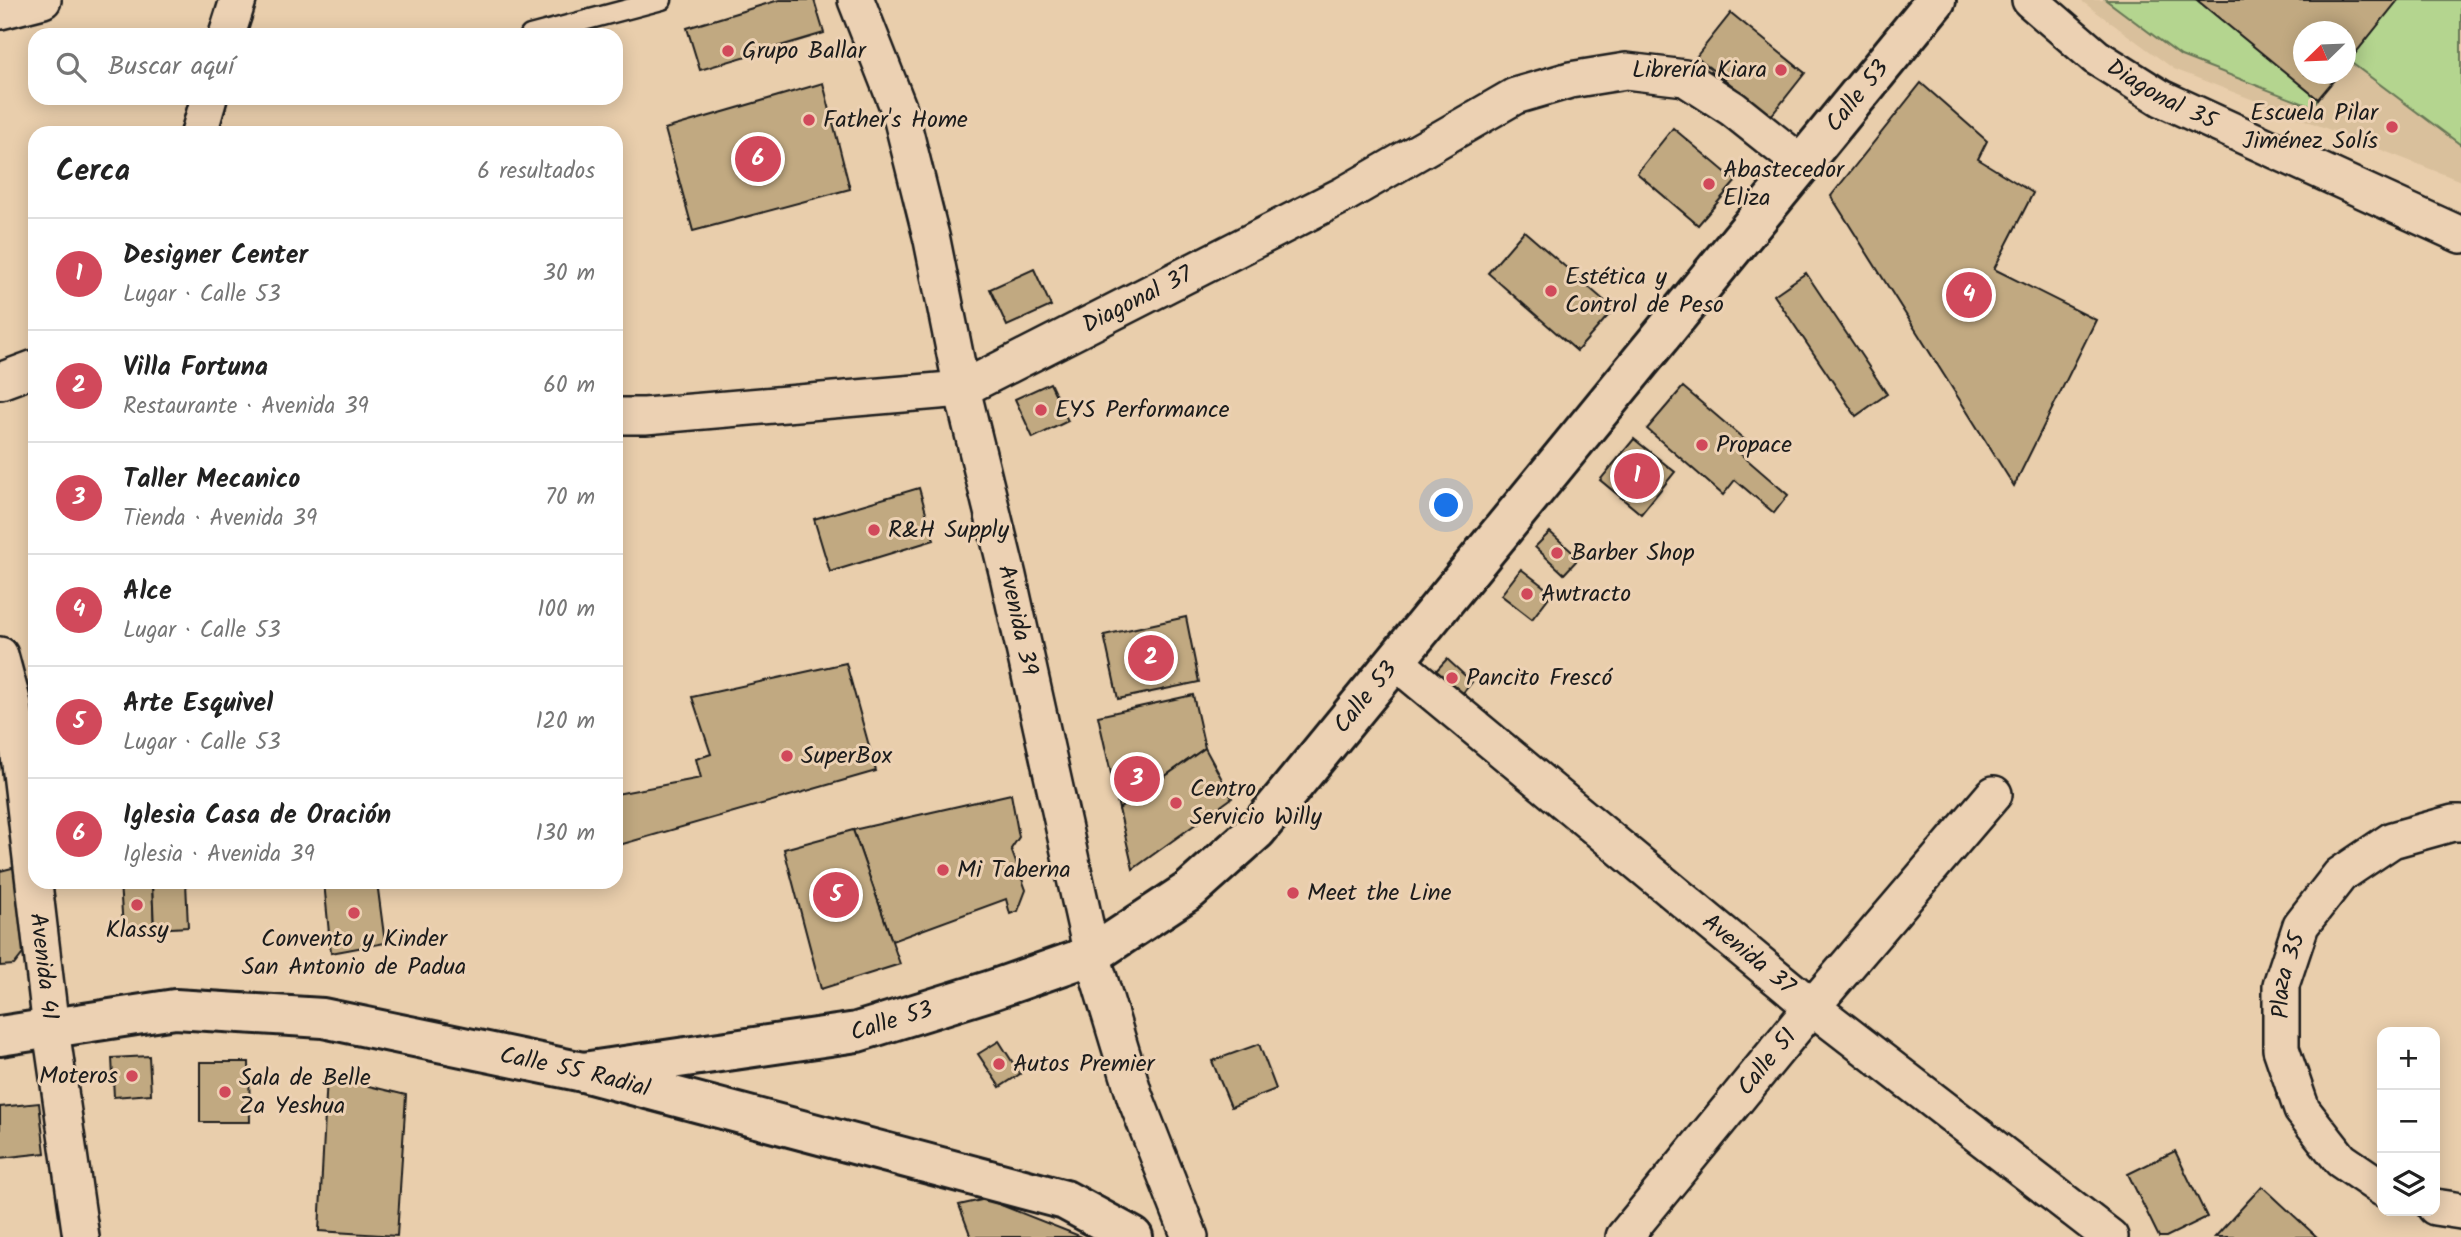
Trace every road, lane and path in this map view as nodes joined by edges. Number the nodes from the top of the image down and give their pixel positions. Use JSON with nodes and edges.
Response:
{"nodes":[{"id":1,"x":43,"y":0,"type":"edge"},
{"id":2,"x":238,"y":0,"type":"edge"},
{"id":3,"x":662,"y":0,"type":"edge"},
{"id":4,"x":856,"y":0,"type":"edge"},
{"id":5,"x":1936,"y":0,"type":"edge"},
{"id":6,"x":2030,"y":0,"type":"edge"},
{"id":7,"x":0,"y":11,"type":"edge"},
{"id":8,"x":229,"y":28,"type":"edge"},
{"id":9,"x":556,"y":28,"type":"edge"},
{"id":10,"x":207,"y":105,"type":"edge"},
{"id":11,"x":201,"y":126,"type":"edge"},
{"id":12,"x":1802,"y":164,"type":"junction"},
{"id":13,"x":2461,"y":236,"type":"edge"},
{"id":14,"x":28,"y":371,"type":"edge"},
{"id":15,"x":0,"y":381,"type":"edge"},
{"id":16,"x":962,"y":388,"type":"junction"},
{"id":17,"x":623,"y":416,"type":"edge"},
{"id":18,"x":0,"y":655,"type":"edge"},
{"id":19,"x":1396,"y":662,"type":"junction"},
{"id":20,"x":24,"y":702,"type":"edge"},
{"id":21,"x":28,"y":750,"type":"edge"},
{"id":22,"x":1994,"y":794,"type":"dead end"},
{"id":23,"x":2461,"y":823,"type":"edge"},
{"id":24,"x":39,"y":889,"type":"edge"},
{"id":25,"x":1092,"y":955,"type":"junction"},
{"id":26,"x":1812,"y":1007,"type":"junction"},
{"id":27,"x":51,"y":1029,"type":"junction"},
{"id":28,"x":0,"y":1036,"type":"edge"},
{"id":29,"x":583,"y":1072,"type":"junction"},
{"id":30,"x":2377,"y":1185,"type":"edge"},
{"id":31,"x":2440,"y":1208,"type":"edge"},
{"id":32,"x":2461,"y":1212,"type":"edge"},
{"id":33,"x":81,"y":1237,"type":"edge"},
{"id":34,"x":1133,"y":1237,"type":"edge"},
{"id":35,"x":1191,"y":1237,"type":"edge"},
{"id":36,"x":1624,"y":1237,"type":"edge"},
{"id":37,"x":2110,"y":1237,"type":"edge"}],
"edges":[{"from":1,"to":7,"type":"street"},
{"from":2,"to":8,"type":"street"},
{"from":3,"to":9,"type":"lane"},
{"from":4,"to":16,"type":"street","name":"Avenida 39"},
{"from":5,"to":12,"type":"main road","name":"Calle 53"},
{"from":6,"to":13,"type":"street","name":"Diagonal 35"},
{"from":10,"to":11,"type":"street"},
{"from":12,"to":16,"type":"street","name":"Diagonal 37"},
{"from":12,"to":19,"type":"main road","name":"Calle 53"},
{"from":14,"to":15,"type":"street"},
{"from":16,"to":17,"type":"street","name":"Diagonal 37"},
{"from":16,"to":25,"type":"street","name":"Avenida 39"},
{"from":18,"to":20,"type":"street","name":"Avenida 41"},
{"from":19,"to":25,"type":"main road","name":"Calle 53"},
{"from":19,"to":26,"type":"street","name":"Avenida 37"},
{"from":20,"to":21,"type":"street","name":"Avenida 41"},
{"from":22,"to":26,"type":"street","name":"Calle 51"},
{"from":23,"to":30,"type":"street","name":"Plaza 35"},
{"from":24,"to":27,"type":"street","name":"Avenida 41"},
{"from":25,"to":29,"type":"main road","name":"Calle 53"},
{"from":25,"to":35,"type":"street","name":"Avenida 39"},
{"from":26,"to":36,"type":"street","name":"Calle 51"},
{"from":26,"to":37,"type":"street","name":"Avenida 37"},
{"from":27,"to":28,"type":"main road","name":"Calle 55 Radial"},
{"from":27,"to":29,"type":"main road","name":"Calle 55 Radial"},
{"from":27,"to":33,"type":"street","name":"Avenida 41"},
{"from":29,"to":34,"type":"main road","name":"Calle 55 Radial"},
{"from":31,"to":32,"type":"street"}]}
